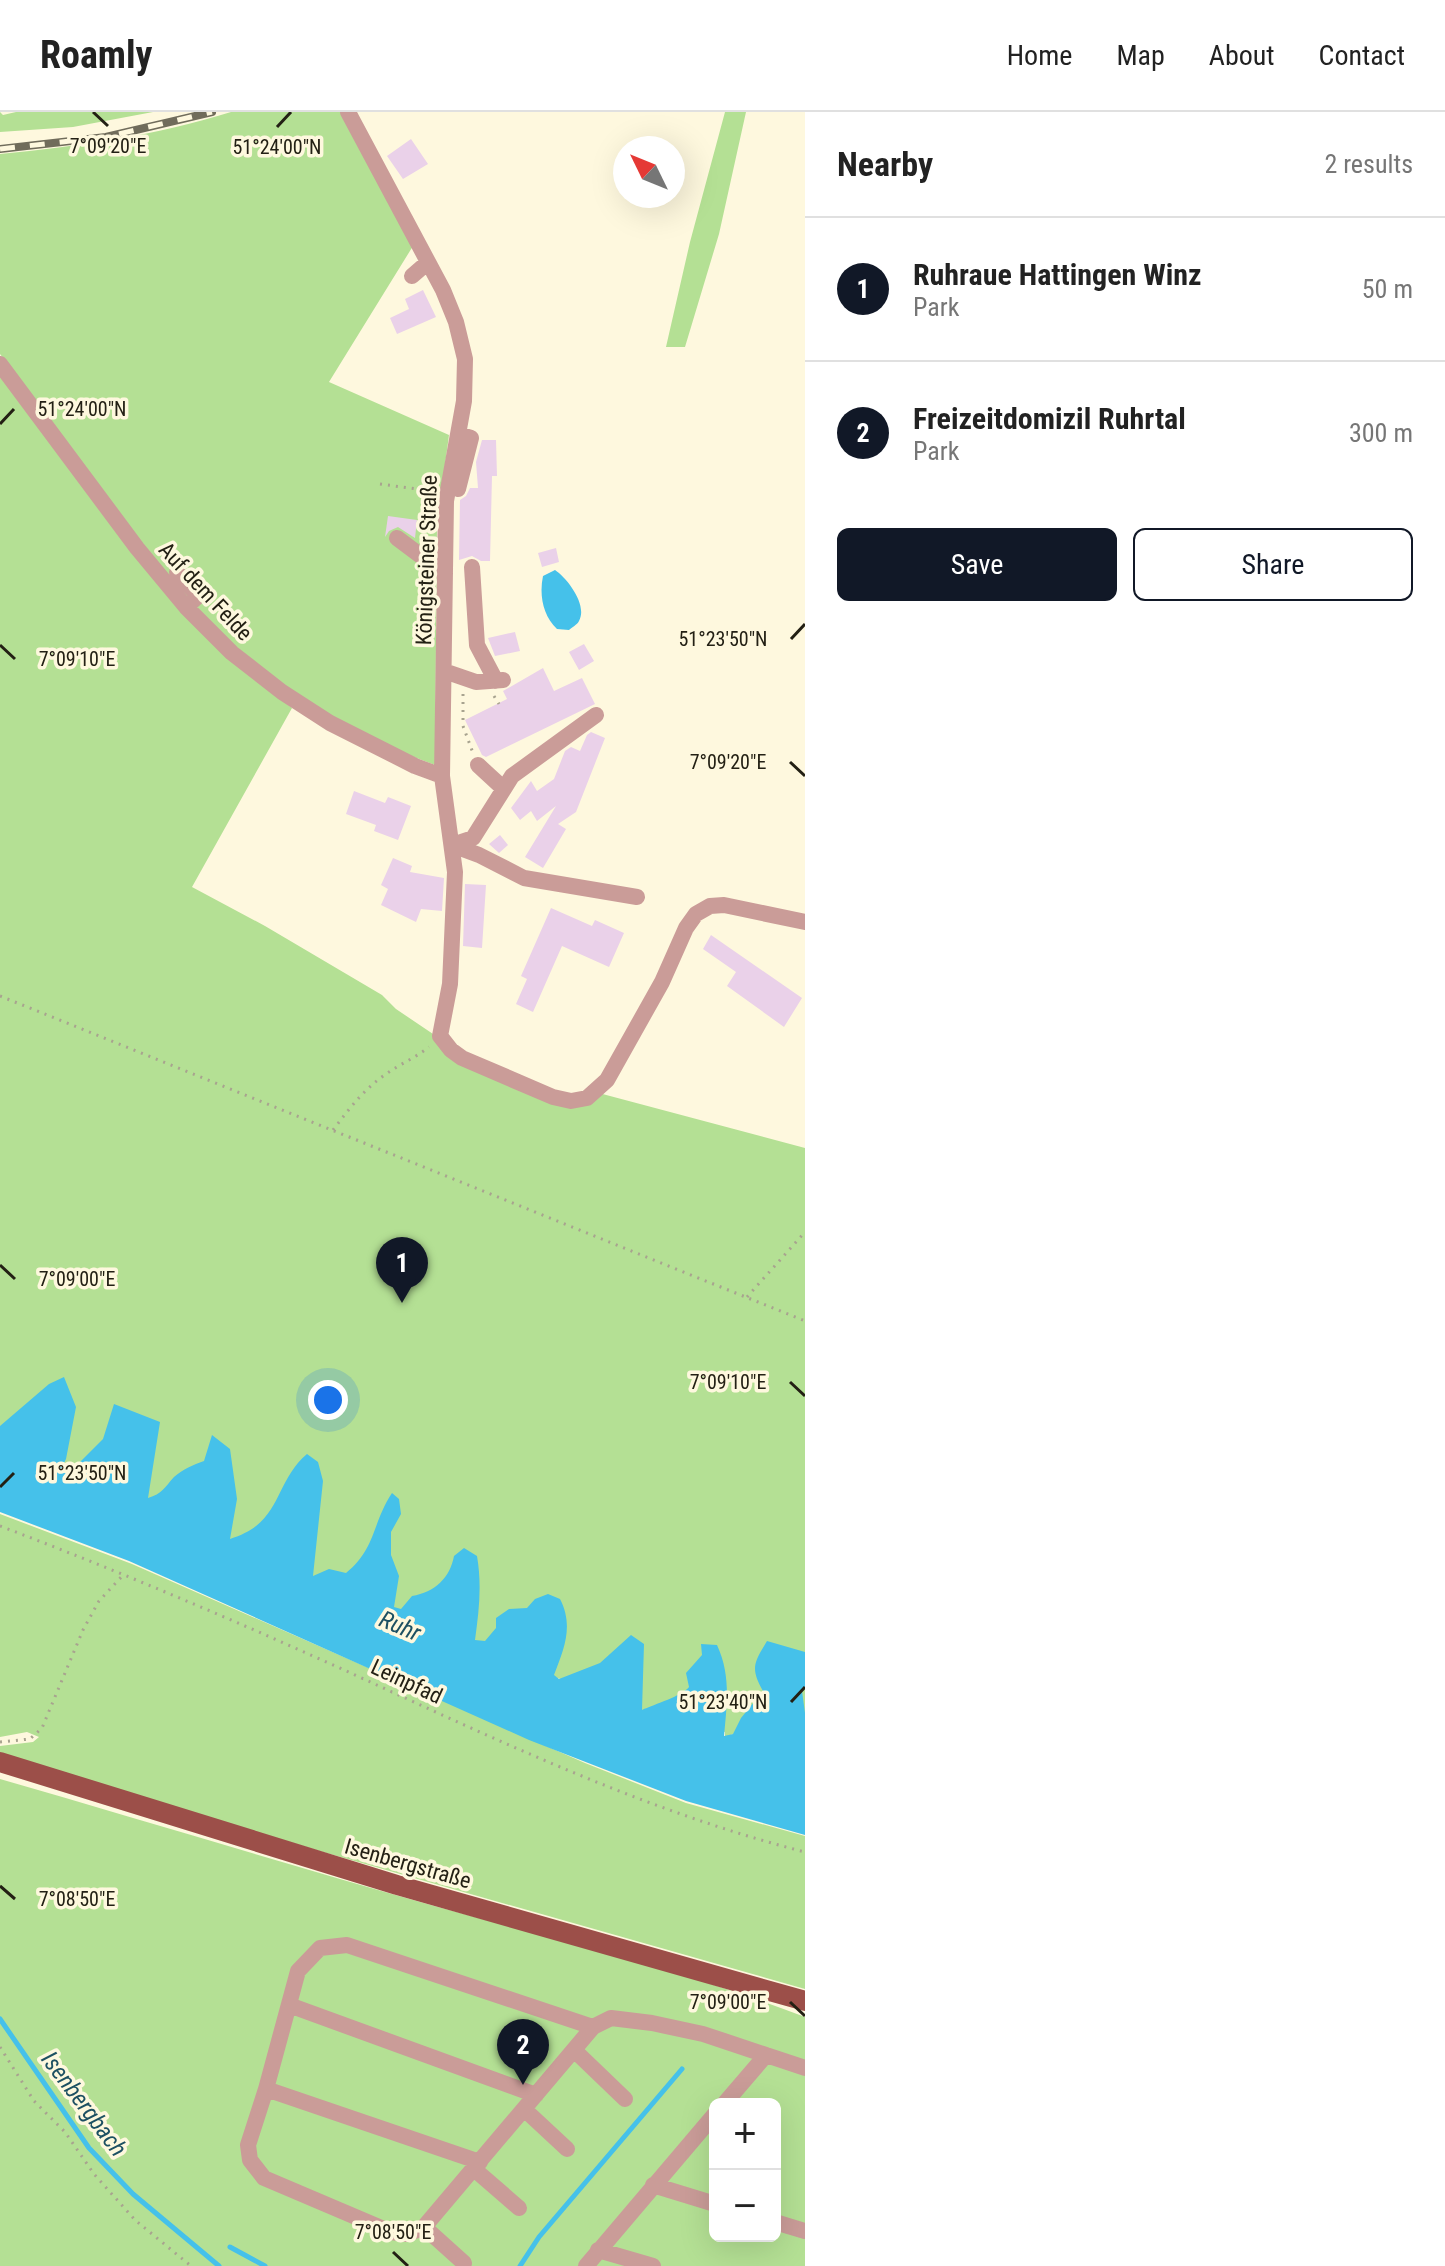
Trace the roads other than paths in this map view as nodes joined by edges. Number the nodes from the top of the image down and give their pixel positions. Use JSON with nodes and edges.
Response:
{"nodes":[{"id":1,"x":348,"y":112,"type":"edge"},
{"id":2,"x":427,"y":263,"type":"junction"},
{"id":3,"x":412,"y":276,"type":"dead end"},
{"id":4,"x":0,"y":364,"type":"edge"},
{"id":5,"x":458,"y":434,"type":"junction"},
{"id":6,"x":466,"y":458,"type":"junction"},
{"id":7,"x":466,"y":485,"type":"dead end"},
{"id":8,"x":397,"y":538,"type":"dead end"},
{"id":9,"x":455,"y":554,"type":"dead end"},
{"id":10,"x":472,"y":567,"type":"dead end"},
{"id":11,"x":177,"y":572,"type":"dead end"},
{"id":12,"x":445,"y":574,"type":"junction"},
{"id":13,"x":186,"y":607,"type":"junction"},
{"id":14,"x":444,"y":671,"type":"junction"},
{"id":15,"x":596,"y":715,"type":"dead end"},
{"id":16,"x":478,"y":765,"type":"road end"},
{"id":17,"x":442,"y":776,"type":"junction"},
{"id":18,"x":504,"y":789,"type":"junction"},
{"id":19,"x":452,"y":845,"type":"junction"},
{"id":20,"x":637,"y":897,"type":"dead end"},
{"id":21,"x":805,"y":922,"type":"edge"},
{"id":22,"x":0,"y":1762,"type":"edge"},
{"id":23,"x":805,"y":2001,"type":"edge"},
{"id":24,"x":289,"y":2005,"type":"junction"},
{"id":25,"x":593,"y":2027,"type":"junction"},
{"id":26,"x":574,"y":2050,"type":"junction"},
{"id":27,"x":766,"y":2055,"type":"junction"},
{"id":28,"x":805,"y":2068,"type":"edge"},
{"id":29,"x":266,"y":2089,"type":"junction"},
{"id":30,"x":536,"y":2095,"type":"junction"},
{"id":31,"x":729,"y":2098,"type":"edge"},
{"id":32,"x":625,"y":2099,"type":"dead end"},
{"id":33,"x":524,"y":2109,"type":"junction"},
{"id":34,"x":709,"y":2121,"type":"edge"},
{"id":35,"x":567,"y":2149,"type":"dead end"},
{"id":36,"x":477,"y":2165,"type":"junction"},
{"id":37,"x":653,"y":2185,"type":"junction"},
{"id":38,"x":709,"y":2202,"type":"edge"},
{"id":39,"x":519,"y":2208,"type":"dead end"},
{"id":40,"x":781,"y":2224,"type":"edge"},
{"id":41,"x":424,"y":2227,"type":"junction"},
{"id":42,"x":805,"y":2231,"type":"edge"},
{"id":43,"x":598,"y":2250,"type":"junction"},
{"id":44,"x":464,"y":2263,"type":"dead end"},
{"id":45,"x":586,"y":2266,"type":"edge"},
{"id":46,"x":653,"y":2266,"type":"edge"}],
"edges":[{"from":1,"to":2,"type":"street","name":"Königsteiner Straße"},
{"from":2,"to":3,"type":"street"},
{"from":2,"to":5,"type":"street","name":"Königsteiner Straße"},
{"from":4,"to":13,"type":"street","name":"Auf dem Felde"},
{"from":5,"to":6,"type":"street"},
{"from":5,"to":12,"type":"street","name":"Königsteiner Straße"},
{"from":6,"to":7,"type":"street"},
{"from":6,"to":9,"type":"street"},
{"from":8,"to":12,"type":"street"},
{"from":10,"to":14,"type":"street"},
{"from":11,"to":13,"type":"street"},
{"from":12,"to":14,"type":"street","name":"Königsteiner Straße"},
{"from":13,"to":17,"type":"street","name":"Auf dem Felde"},
{"from":14,"to":17,"type":"street","name":"Königsteiner Straße"},
{"from":15,"to":18,"type":"street"},
{"from":16,"to":18,"type":"street"},
{"from":17,"to":19,"type":"street","name":"Königsteiner Straße"},
{"from":18,"to":19,"type":"street"},
{"from":19,"to":20,"type":"street"},
{"from":19,"to":21,"type":"street","name":"Königsteiner Straße"},
{"from":22,"to":23,"type":"main road","name":"Isenbergstraße"},
{"from":24,"to":25,"type":"street"},
{"from":24,"to":29,"type":"street"},
{"from":24,"to":30,"type":"street"},
{"from":25,"to":26,"type":"street"},
{"from":25,"to":27,"type":"street"},
{"from":26,"to":30,"type":"street"},
{"from":26,"to":32,"type":"street"},
{"from":27,"to":28,"type":"street"},
{"from":27,"to":31,"type":"street"},
{"from":29,"to":36,"type":"street"},
{"from":29,"to":41,"type":"street"},
{"from":30,"to":33,"type":"street"},
{"from":33,"to":35,"type":"street"},
{"from":33,"to":36,"type":"street"},
{"from":34,"to":37,"type":"street"},
{"from":36,"to":39,"type":"street"},
{"from":36,"to":41,"type":"street"},
{"from":37,"to":38,"type":"street"},
{"from":37,"to":43,"type":"street"},
{"from":40,"to":42,"type":"street"},
{"from":41,"to":44,"type":"street"},
{"from":43,"to":45,"type":"street"},
{"from":43,"to":46,"type":"street"}]}
